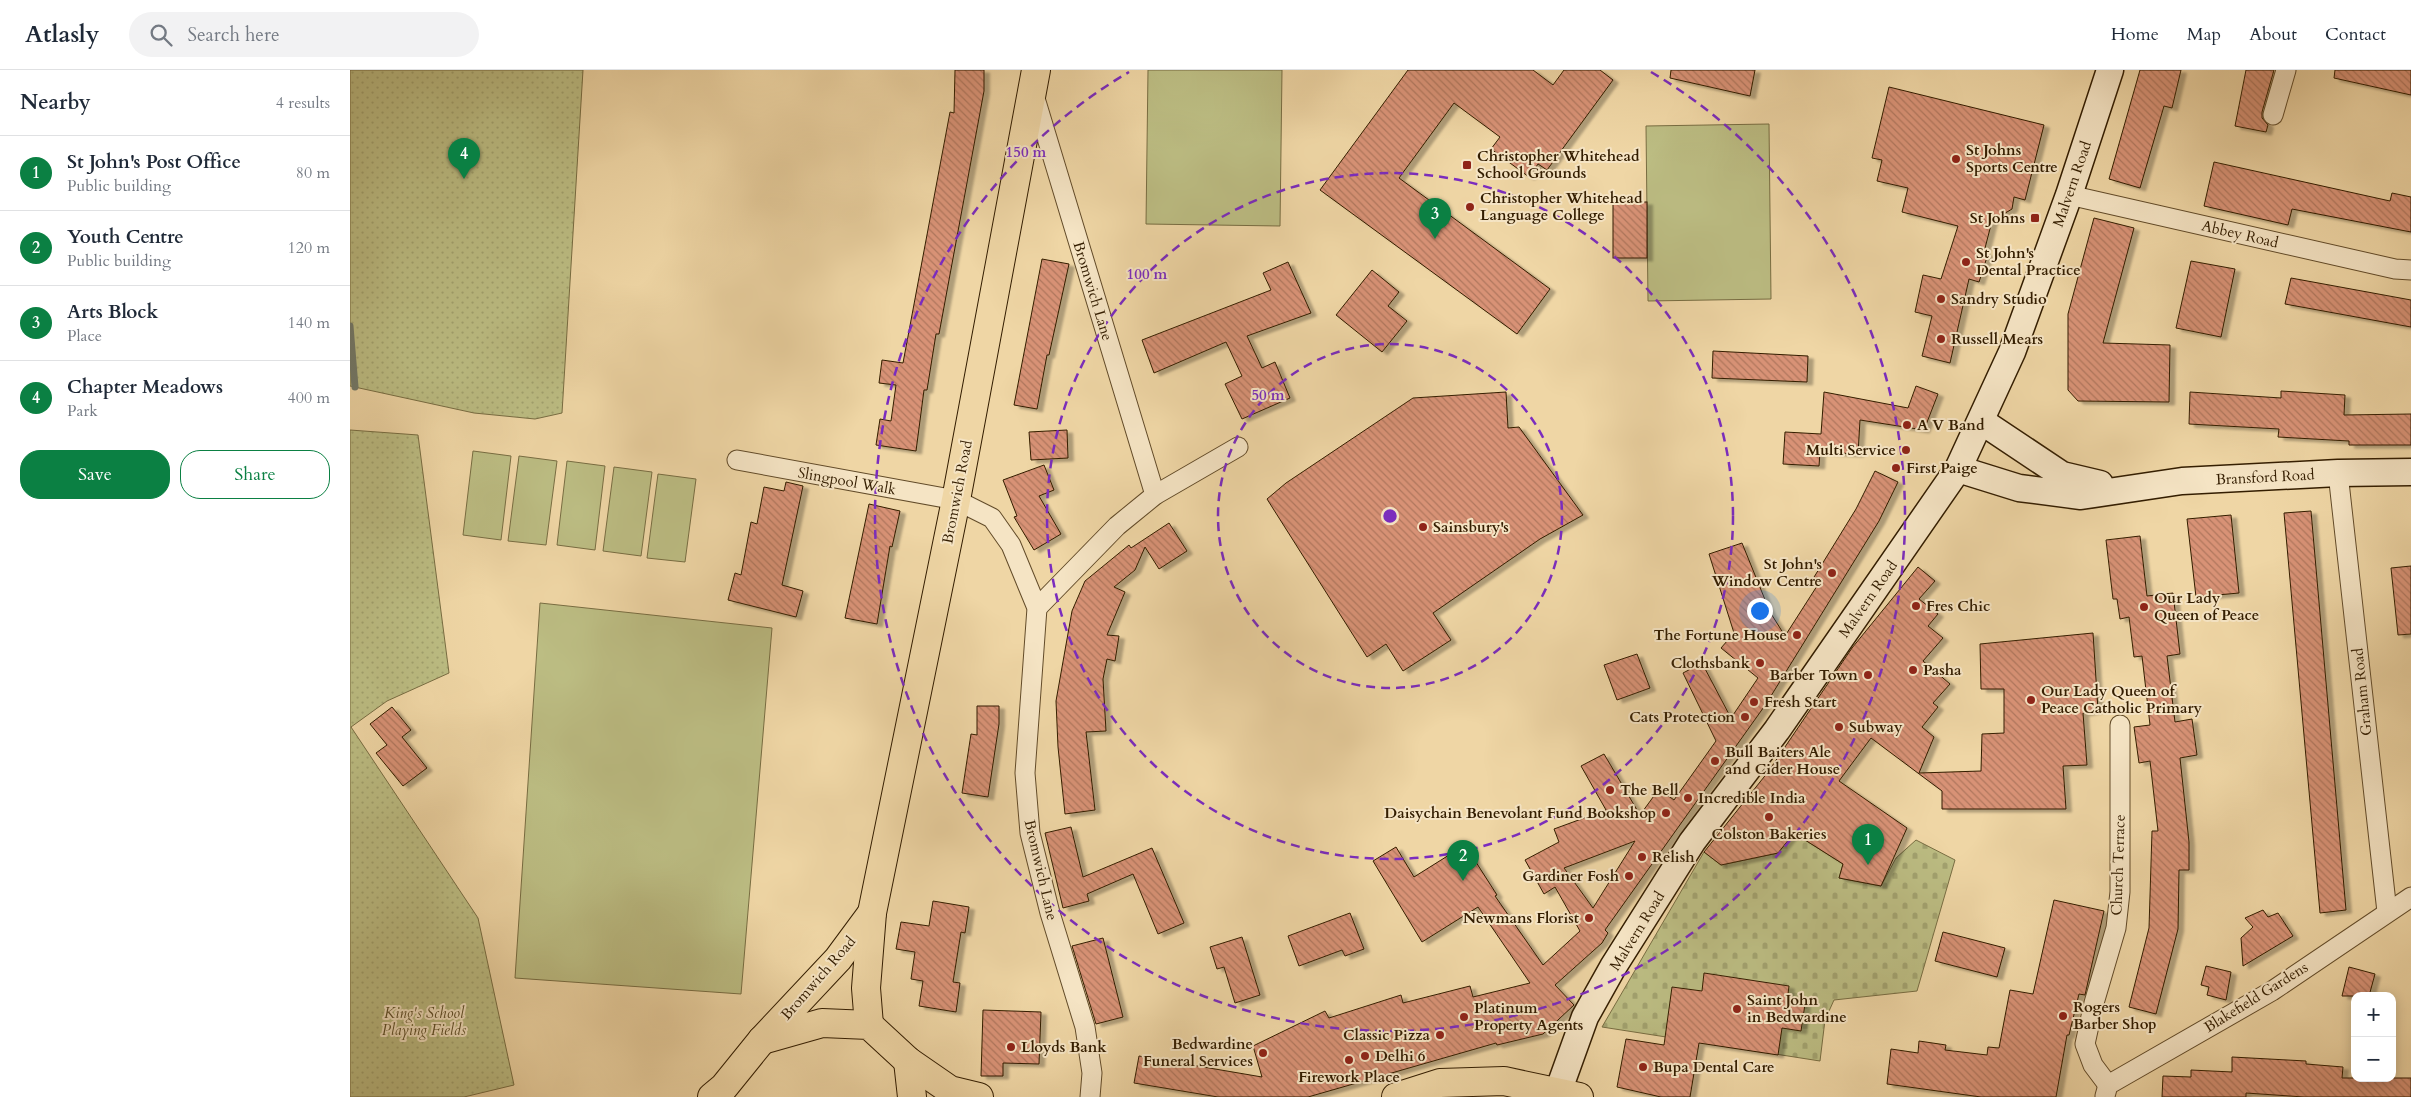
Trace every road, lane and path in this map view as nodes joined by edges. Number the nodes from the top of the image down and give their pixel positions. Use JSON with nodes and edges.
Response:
{"nodes":[{"id":1,"x":2110,"y":70,"type":"edge"},
{"id":2,"x":2286,"y":70,"type":"edge"},
{"id":3,"x":1034,"y":78,"type":"edge"},
{"id":4,"x":2273,"y":115,"type":"dead end"},
{"id":5,"x":2069,"y":195,"type":"junction"},
{"id":6,"x":2411,"y":270,"type":"edge"},
{"id":7,"x":1981,"y":421,"type":"junction"},
{"id":8,"x":1238,"y":447,"type":"dead end"},
{"id":9,"x":738,"y":460,"type":"dead end"},
{"id":10,"x":1958,"y":469,"type":"junction"},
{"id":11,"x":2411,"y":472,"type":"edge"},
{"id":12,"x":2338,"y":473,"type":"junction"},
{"id":13,"x":2120,"y":489,"type":"junction"},
{"id":14,"x":1155,"y":495,"type":"junction"},
{"id":15,"x":956,"y":500,"type":"junction"},
{"id":16,"x":1037,"y":608,"type":"junction"},
{"id":17,"x":2120,"y":725,"type":"dead end"},
{"id":18,"x":2411,"y":897,"type":"edge"},
{"id":19,"x":2387,"y":912,"type":"junction"},
{"id":20,"x":872,"y":913,"type":"junction"},
{"id":21,"x":870,"y":1025,"type":"junction"},
{"id":22,"x":762,"y":1040,"type":"junction"},
{"id":23,"x":908,"y":1061,"type":"junction"},
{"id":24,"x":2107,"y":1091,"type":"edge"},
{"id":25,"x":1568,"y":1095,"type":"edge"},
{"id":26,"x":712,"y":1097,"type":"edge"},
{"id":27,"x":912,"y":1097,"type":"edge"},
{"id":28,"x":979,"y":1097,"type":"edge"},
{"id":29,"x":1090,"y":1097,"type":"edge"},
{"id":30,"x":1396,"y":1097,"type":"edge"}],
"edges":[{"from":1,"to":5,"type":"main road","name":"Malvern Road"},
{"from":2,"to":4,"type":"street"},
{"from":3,"to":14,"type":"street","name":"Bromwich Lane"},
{"from":3,"to":15,"type":"main road","name":"Bromwich Road"},
{"from":5,"to":6,"type":"street","name":"Abbey Road"},
{"from":5,"to":7,"type":"main road","name":"Malvern Road"},
{"from":7,"to":10,"type":"main road","name":"Malvern Road"},
{"from":7,"to":13,"type":"main road","name":"Bransford Road"},
{"from":8,"to":14,"type":"street"},
{"from":9,"to":15,"type":"street","name":"Slingpool Walk"},
{"from":10,"to":13,"type":"main road","name":"Bransford Road"},
{"from":10,"to":25,"type":"main road","name":"Malvern Road"},
{"from":11,"to":12,"type":"main road","name":"Bransford Road"},
{"from":12,"to":13,"type":"main road","name":"Bransford Road"},
{"from":12,"to":19,"type":"street","name":"Graham Road"},
{"from":14,"to":16,"type":"street"},
{"from":15,"to":16,"type":"street","name":"Bromwich Lane"},
{"from":15,"to":20,"type":"main road","name":"Bromwich Road"},
{"from":16,"to":29,"type":"street","name":"Bromwich Lane"},
{"from":17,"to":24,"type":"street","name":"Church Terrace"},
{"from":18,"to":19,"type":"street","name":"Blakefield Gardens"},
{"from":19,"to":24,"type":"street","name":"Blakefield Gardens"},
{"from":20,"to":21,"type":"main road","name":"Bromwich Road"},
{"from":20,"to":22,"type":"main road","name":"Bromwich Road"},
{"from":21,"to":22,"type":"main road"},
{"from":21,"to":23,"type":"main road"},
{"from":22,"to":26,"type":"main road","name":"Bromwich Road"},
{"from":23,"to":27,"type":"main road"},
{"from":23,"to":28,"type":"main road"},
{"from":25,"to":30,"type":"main road"}]}
